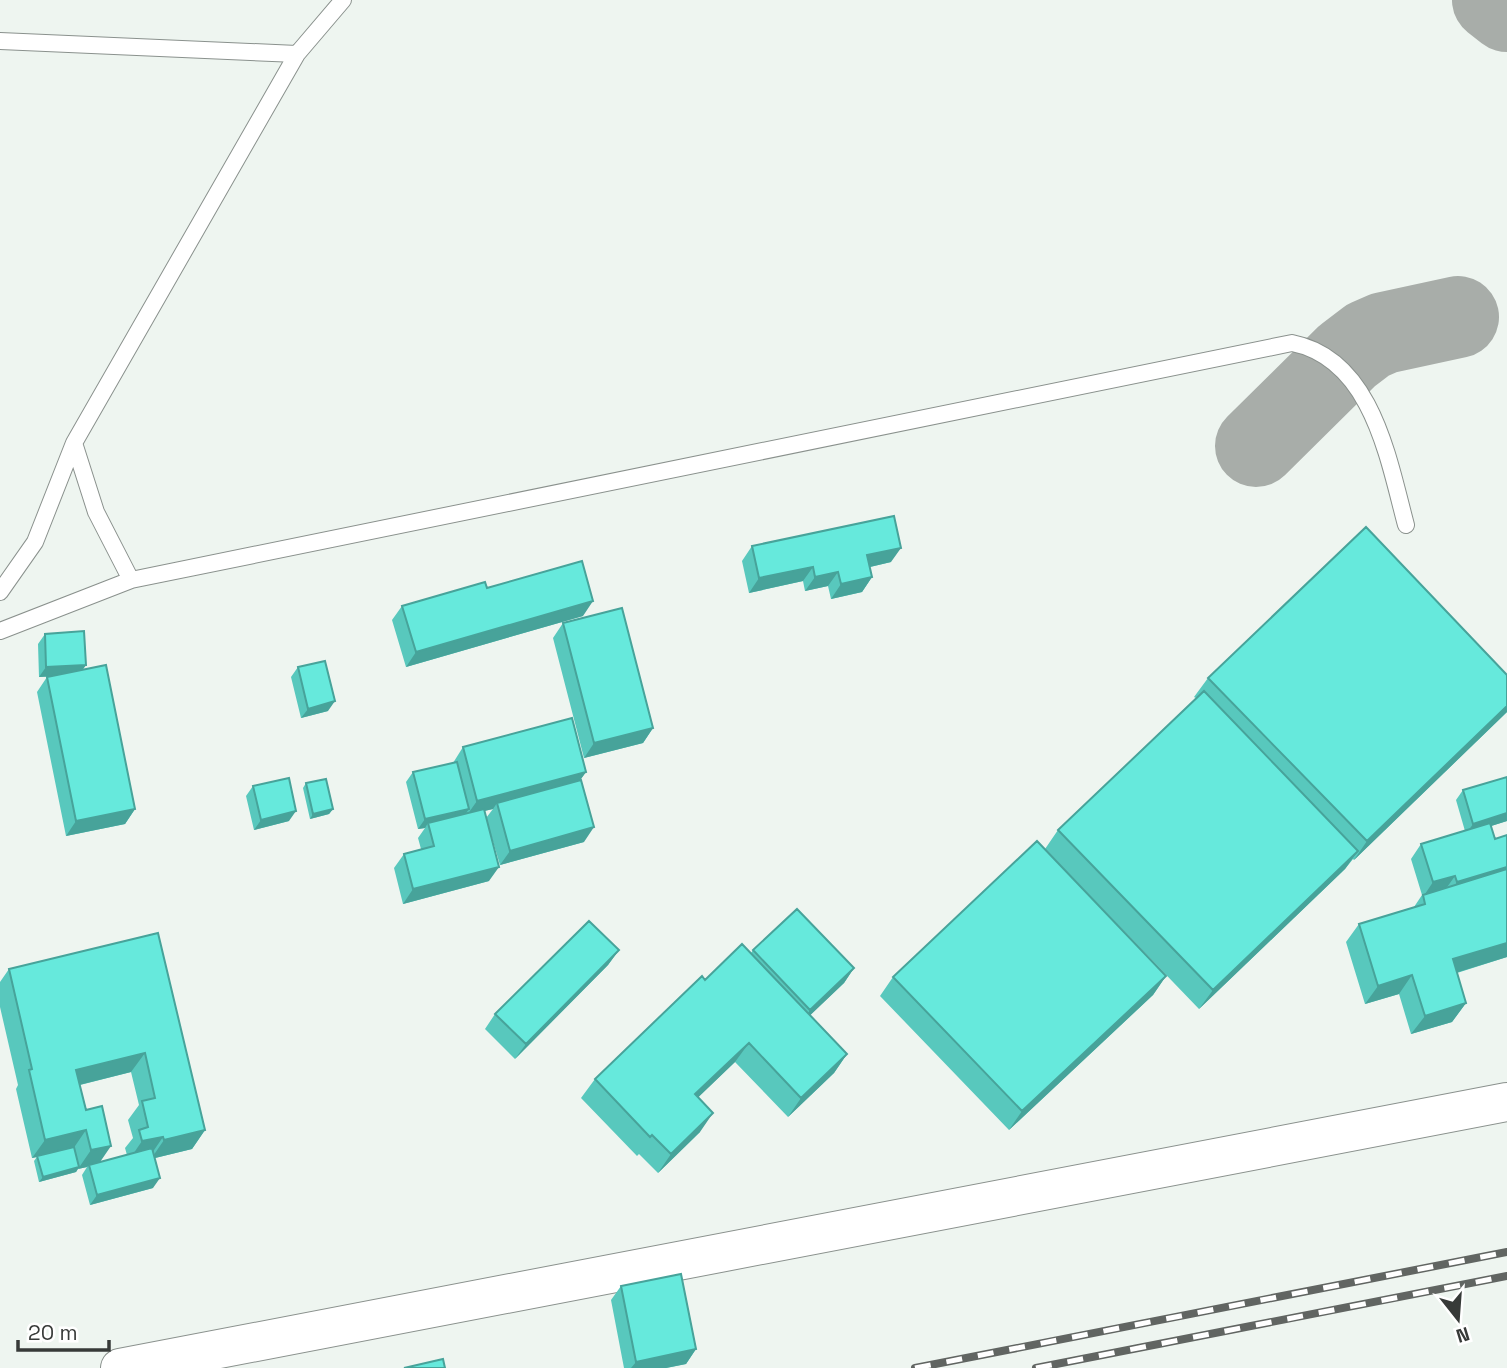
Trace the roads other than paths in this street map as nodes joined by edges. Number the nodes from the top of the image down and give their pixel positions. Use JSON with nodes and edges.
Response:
{"nodes":[{"id":1,"x":343,"y":0,"type":"edge"},
{"id":2,"x":0,"y":41,"type":"edge"},
{"id":3,"x":297,"y":54,"type":"junction"},
{"id":4,"x":75,"y":443,"type":"junction"},
{"id":5,"x":1406,"y":525,"type":"dead end"},
{"id":6,"x":131,"y":580,"type":"junction"},
{"id":7,"x":0,"y":592,"type":"edge"},
{"id":8,"x":0,"y":631,"type":"edge"},
{"id":9,"x":1507,"y":1102,"type":"edge"},
{"id":10,"x":120,"y":1368,"type":"edge"}],
"edges":[{"from":1,"to":3,"type":"lane"},
{"from":2,"to":3,"type":"lane"},
{"from":3,"to":4,"type":"lane"},
{"from":4,"to":6,"type":"lane"},
{"from":4,"to":7,"type":"lane"},
{"from":5,"to":6,"type":"lane"},
{"from":6,"to":8,"type":"lane"},
{"from":9,"to":10,"type":"main road"}]}
